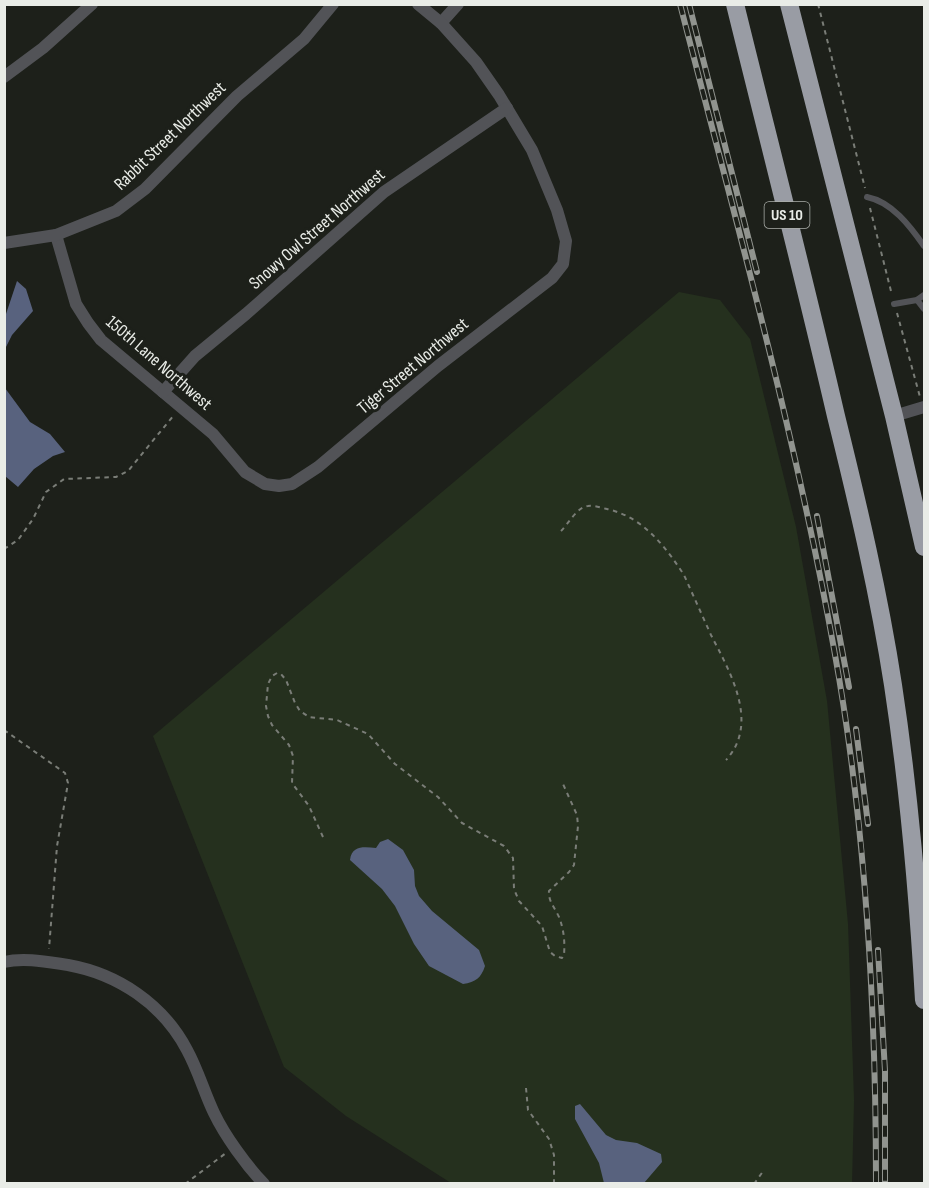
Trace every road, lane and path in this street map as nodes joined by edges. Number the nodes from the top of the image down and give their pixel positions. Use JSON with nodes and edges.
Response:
{"nodes":[{"id":1,"x":92,"y":4,"type":"edge"},
{"id":2,"x":333,"y":4,"type":"edge"},
{"id":3,"x":418,"y":4,"type":"edge"},
{"id":4,"x":458,"y":4,"type":"edge"},
{"id":5,"x":735,"y":4,"type":"edge"},
{"id":6,"x":789,"y":4,"type":"edge"},
{"id":7,"x":441,"y":23,"type":"junction"},
{"id":8,"x":4,"y":77,"type":"edge"},
{"id":9,"x":507,"y":108,"type":"junction"},
{"id":10,"x":867,"y":197,"type":"dead end"},
{"id":11,"x":56,"y":235,"type":"junction"},
{"id":12,"x":4,"y":243,"type":"edge"},
{"id":13,"x":924,"y":246,"type":"edge"},
{"id":14,"x":924,"y":296,"type":"edge"},
{"id":15,"x":917,"y":300,"type":"junction"},
{"id":16,"x":894,"y":304,"type":"dead end"},
{"id":17,"x":924,"y":309,"type":"edge"},
{"id":18,"x":163,"y":392,"type":"junction"},
{"id":19,"x":182,"y":406,"type":"junction"},
{"id":20,"x":924,"y":407,"type":"edge"},
{"id":21,"x":894,"y":416,"type":"junction"},
{"id":22,"x":279,"y":486,"type":"joint"},
{"id":23,"x":561,"y":531,"type":"dead end"},
{"id":24,"x":924,"y":548,"type":"edge"},
{"id":25,"x":4,"y":549,"type":"edge"},
{"id":26,"x":4,"y":730,"type":"edge"},
{"id":27,"x":726,"y":760,"type":"dead end"},
{"id":28,"x":563,"y":783,"type":"dead end"},
{"id":29,"x":322,"y":837,"type":"dead end"},
{"id":30,"x":4,"y":962,"type":"edge"},
{"id":31,"x":50,"y":962,"type":"junction"},
{"id":32,"x":924,"y":1000,"type":"edge"},
{"id":33,"x":526,"y":1088,"type":"dead end"},
{"id":34,"x":236,"y":1147,"type":"junction"},
{"id":35,"x":764,"y":1170,"type":"dead end"},
{"id":36,"x":185,"y":1184,"type":"edge"},
{"id":37,"x":264,"y":1184,"type":"edge"},
{"id":38,"x":554,"y":1184,"type":"edge"},
{"id":39,"x":754,"y":1184,"type":"edge"}],
"edges":[{"from":1,"to":8,"type":"street"},
{"from":2,"to":11,"type":"street","name":"Rabbit Street Northwest"},
{"from":3,"to":7,"type":"street"},
{"from":4,"to":7,"type":"street"},
{"from":5,"to":32,"type":"highway","number":"US 10"},
{"from":6,"to":21,"type":"highway"},
{"from":7,"to":9,"type":"street"},
{"from":9,"to":18,"type":"street","name":"Snowy Owl Street Northwest"},
{"from":9,"to":22,"type":"street","name":"Tiger Street Northwest"},
{"from":10,"to":13,"type":"lane"},
{"from":11,"to":12,"type":"street","name":"Rabbit Street Northwest"},
{"from":11,"to":18,"type":"street","name":"150th Lane Northwest"},
{"from":14,"to":15,"type":"lane"},
{"from":15,"to":16,"type":"lane"},
{"from":15,"to":17,"type":"lane"},
{"from":18,"to":19,"type":"street","name":"150th Lane Northwest"},
{"from":19,"to":22,"type":"street","name":"150th Lane Northwest"},
{"from":19,"to":25,"type":"path"},
{"from":20,"to":21,"type":"street"},
{"from":21,"to":24,"type":"highway"},
{"from":23,"to":27,"type":"path"},
{"from":26,"to":31,"type":"path"},
{"from":28,"to":29,"type":"path"},
{"from":30,"to":31,"type":"street"},
{"from":31,"to":34,"type":"street"},
{"from":33,"to":38,"type":"path"},
{"from":34,"to":36,"type":"path"},
{"from":34,"to":37,"type":"street"},
{"from":35,"to":39,"type":"path"}]}
